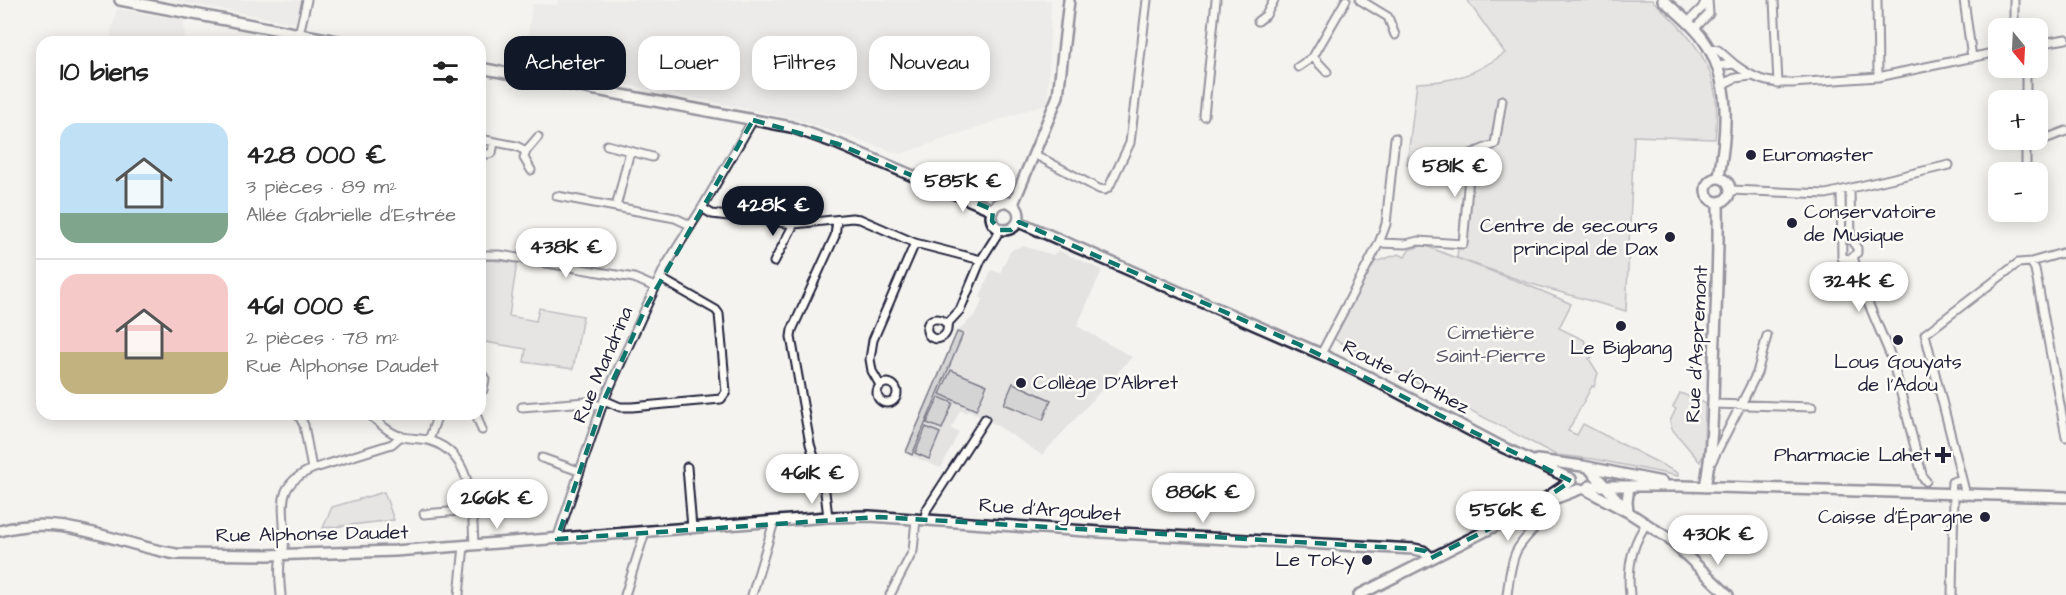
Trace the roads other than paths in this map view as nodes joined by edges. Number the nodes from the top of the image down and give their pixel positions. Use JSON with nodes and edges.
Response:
{"nodes":[{"id":1,"x":120,"y":0,"type":"edge"},
{"id":2,"x":307,"y":0,"type":"edge"},
{"id":3,"x":1069,"y":0,"type":"edge"},
{"id":4,"x":1147,"y":0,"type":"edge"},
{"id":5,"x":1215,"y":0,"type":"edge"},
{"id":6,"x":1274,"y":0,"type":"edge"},
{"id":7,"x":1346,"y":0,"type":"edge"},
{"id":8,"x":1360,"y":0,"type":"edge"},
{"id":9,"x":1663,"y":0,"type":"edge"},
{"id":10,"x":1707,"y":0,"type":"edge"},
{"id":11,"x":1774,"y":0,"type":"edge"},
{"id":12,"x":1877,"y":0,"type":"edge"},
{"id":13,"x":1964,"y":0,"type":"edge"},
{"id":14,"x":2014,"y":0,"type":"edge"},
{"id":15,"x":156,"y":3,"type":"edge"},
{"id":16,"x":2014,"y":18,"type":"edge"},
{"id":17,"x":1258,"y":21,"type":"dead end"},
{"id":18,"x":1691,"y":25,"type":"junction"},
{"id":19,"x":299,"y":34,"type":"junction"},
{"id":20,"x":1395,"y":35,"type":"dead end"},
{"id":21,"x":303,"y":36,"type":"edge"},
{"id":22,"x":2066,"y":39,"type":"edge"},
{"id":23,"x":2048,"y":42,"type":"edge"},
{"id":24,"x":1709,"y":48,"type":"junction"},
{"id":25,"x":1988,"y":54,"type":"edge"},
{"id":26,"x":1313,"y":57,"type":"junction"},
{"id":27,"x":1972,"y":58,"type":"junction"},
{"id":28,"x":1734,"y":64,"type":"junction"},
{"id":29,"x":1718,"y":66,"type":"junction"},
{"id":30,"x":1298,"y":67,"type":"dead end"},
{"id":31,"x":486,"y":69,"type":"edge"},
{"id":32,"x":1327,"y":72,"type":"dead end"},
{"id":33,"x":1751,"y":76,"type":"junction"},
{"id":34,"x":1878,"y":78,"type":"junction"},
{"id":35,"x":1723,"y":84,"type":"junction"},
{"id":36,"x":1779,"y":84,"type":"junction"},
{"id":37,"x":1502,"y":100,"type":"dead end"},
{"id":38,"x":1204,"y":116,"type":"dead end"},
{"id":39,"x":753,"y":120,"type":"junction"},
{"id":40,"x":2066,"y":131,"type":"edge"},
{"id":41,"x":538,"y":136,"type":"dead end"},
{"id":42,"x":2048,"y":136,"type":"edge"},
{"id":43,"x":1395,"y":138,"type":"dead end"},
{"id":44,"x":486,"y":141,"type":"edge"},
{"id":45,"x":494,"y":142,"type":"junction"},
{"id":46,"x":607,"y":145,"type":"dead end"},
{"id":47,"x":526,"y":151,"type":"junction"},
{"id":48,"x":630,"y":151,"type":"junction"},
{"id":49,"x":486,"y":154,"type":"edge"},
{"id":50,"x":1034,"y":154,"type":"junction"},
{"id":51,"x":652,"y":157,"type":"dead end"},
{"id":52,"x":1949,"y":165,"type":"dead end"},
{"id":53,"x":531,"y":170,"type":"dead end"},
{"id":54,"x":1719,"y":177,"type":"junction"},
{"id":55,"x":1850,"y":189,"type":"junction"},
{"id":56,"x":1730,"y":190,"type":"junction"},
{"id":57,"x":1841,"y":191,"type":"junction"},
{"id":58,"x":557,"y":196,"type":"dead end"},
{"id":59,"x":1718,"y":202,"type":"junction"},
{"id":60,"x":1013,"y":204,"type":"junction"},
{"id":61,"x":616,"y":207,"type":"junction"},
{"id":62,"x":702,"y":208,"type":"junction"},
{"id":63,"x":993,"y":210,"type":"junction"},
{"id":64,"x":837,"y":220,"type":"junction"},
{"id":65,"x":1019,"y":222,"type":"junction"},
{"id":66,"x":794,"y":224,"type":"junction"},
{"id":67,"x":690,"y":225,"type":"junction"},
{"id":68,"x":1000,"y":230,"type":"junction"},
{"id":69,"x":915,"y":243,"type":"junction"},
{"id":70,"x":1379,"y":243,"type":"junction"},
{"id":71,"x":2066,"y":252,"type":"edge"},
{"id":72,"x":486,"y":255,"type":"edge"},
{"id":73,"x":1853,"y":257,"type":"junction"},
{"id":74,"x":981,"y":260,"type":"junction"},
{"id":75,"x":774,"y":262,"type":"dead end"},
{"id":76,"x":2031,"y":262,"type":"junction"},
{"id":77,"x":660,"y":278,"type":"junction"},
{"id":78,"x":655,"y":287,"type":"junction"},
{"id":79,"x":947,"y":324,"type":"dead end"},
{"id":80,"x":1767,"y":336,"type":"dead end"},
{"id":81,"x":1321,"y":354,"type":"junction"},
{"id":82,"x":880,"y":385,"type":"dead end"},
{"id":83,"x":603,"y":403,"type":"junction"},
{"id":84,"x":1713,"y":404,"type":"junction"},
{"id":85,"x":1740,"y":405,"type":"junction"},
{"id":86,"x":522,"y":407,"type":"dead end"},
{"id":87,"x":1812,"y":407,"type":"dead end"},
{"id":88,"x":986,"y":419,"type":"dead end"},
{"id":89,"x":301,"y":420,"type":"edge"},
{"id":90,"x":376,"y":420,"type":"edge"},
{"id":91,"x":436,"y":420,"type":"edge"},
{"id":92,"x":478,"y":420,"type":"edge"},
{"id":93,"x":482,"y":430,"type":"dead end"},
{"id":94,"x":401,"y":436,"type":"junction"},
{"id":95,"x":2066,"y":437,"type":"edge"},
{"id":96,"x":429,"y":441,"type":"junction"},
{"id":97,"x":542,"y":458,"type":"dead end"},
{"id":98,"x":1528,"y":459,"type":"junction"},
{"id":99,"x":687,"y":467,"type":"dead end"},
{"id":100,"x":312,"y":468,"type":"junction"},
{"id":101,"x":1588,"y":469,"type":"junction"},
{"id":102,"x":1709,"y":469,"type":"junction"},
{"id":103,"x":579,"y":471,"type":"junction"},
{"id":104,"x":1962,"y":479,"type":"junction"},
{"id":105,"x":1571,"y":480,"type":"junction"},
{"id":106,"x":1926,"y":481,"type":"dead end"},
{"id":107,"x":1605,"y":486,"type":"junction"},
{"id":108,"x":1629,"y":486,"type":"junction"},
{"id":109,"x":1682,"y":486,"type":"junction"},
{"id":110,"x":1705,"y":487,"type":"junction"},
{"id":111,"x":1585,"y":488,"type":"junction"},
{"id":112,"x":1953,"y":494,"type":"junction"},
{"id":113,"x":1966,"y":495,"type":"junction"},
{"id":114,"x":2066,"y":497,"type":"edge"},
{"id":115,"x":1551,"y":500,"type":"junction"},
{"id":116,"x":1533,"y":507,"type":"junction"},
{"id":117,"x":472,"y":510,"type":"junction"},
{"id":118,"x":1628,"y":512,"type":"junction"},
{"id":119,"x":424,"y":514,"type":"dead end"},
{"id":120,"x":828,"y":517,"type":"junction"},
{"id":121,"x":879,"y":517,"type":"joint"},
{"id":122,"x":920,"y":520,"type":"junction"},
{"id":123,"x":774,"y":522,"type":"junction"},
{"id":124,"x":1647,"y":523,"type":"junction"},
{"id":125,"x":692,"y":528,"type":"junction"},
{"id":126,"x":0,"y":531,"type":"edge"},
{"id":127,"x":645,"y":532,"type":"junction"},
{"id":128,"x":557,"y":539,"type":"junction"},
{"id":129,"x":469,"y":545,"type":"junction"},
{"id":130,"x":282,"y":555,"type":"junction"},
{"id":131,"x":1431,"y":558,"type":"junction"},
{"id":132,"x":1726,"y":594,"type":"edge"},
{"id":133,"x":280,"y":595,"type":"edge"},
{"id":134,"x":459,"y":595,"type":"edge"},
{"id":135,"x":625,"y":595,"type":"edge"},
{"id":136,"x":752,"y":595,"type":"edge"},
{"id":137,"x":890,"y":595,"type":"edge"},
{"id":138,"x":1359,"y":595,"type":"edge"},
{"id":139,"x":1507,"y":595,"type":"edge"},
{"id":140,"x":1630,"y":595,"type":"edge"},
{"id":141,"x":1952,"y":595,"type":"edge"}],
"edges":[{"from":1,"to":15,"type":"main road"},
{"from":2,"to":19,"type":"street"},
{"from":3,"to":50,"type":"main road"},
{"from":4,"to":50,"type":"street"},
{"from":5,"to":38,"type":"street"},
{"from":6,"to":17,"type":"street"},
{"from":7,"to":26,"type":"street"},
{"from":8,"to":20,"type":"street"},
{"from":9,"to":18,"type":"main road"},
{"from":10,"to":18,"type":"street"},
{"from":11,"to":36,"type":"street"},
{"from":12,"to":34,"type":"street"},
{"from":13,"to":27,"type":"street"},
{"from":14,"to":16,"type":"street"},
{"from":15,"to":19,"type":"main road"},
{"from":18,"to":24,"type":"main road"},
{"from":19,"to":21,"type":"main road"},
{"from":22,"to":23,"type":"street"},
{"from":24,"to":28,"type":"street"},
{"from":24,"to":29,"type":"main road"},
{"from":25,"to":27,"type":"street"},
{"from":26,"to":30,"type":"street"},
{"from":26,"to":32,"type":"street"},
{"from":27,"to":34,"type":"street"},
{"from":28,"to":29,"type":"street"},
{"from":28,"to":33,"type":"street"},
{"from":29,"to":35,"type":"main road"},
{"from":31,"to":39,"type":"main road"},
{"from":33,"to":35,"type":"street"},
{"from":33,"to":36,"type":"street"},
{"from":34,"to":36,"type":"street"},
{"from":35,"to":54,"type":"main road"},
{"from":37,"to":70,"type":"street"},
{"from":39,"to":62,"type":"street","name":"Rue Mandrina"},
{"from":39,"to":63,"type":"main road"},
{"from":40,"to":42,"type":"street"},
{"from":41,"to":47,"type":"street"},
{"from":43,"to":70,"type":"street"},
{"from":44,"to":45,"type":"street"},
{"from":45,"to":47,"type":"street"},
{"from":45,"to":49,"type":"street"},
{"from":46,"to":48,"type":"street"},
{"from":47,"to":53,"type":"street"},
{"from":48,"to":51,"type":"street"},
{"from":48,"to":61,"type":"street"},
{"from":50,"to":60,"type":"main road"},
{"from":52,"to":55,"type":"street"},
{"from":54,"to":56,"type":"main road"},
{"from":54,"to":59,"type":"main road"},
{"from":55,"to":57,"type":"street"},
{"from":55,"to":73,"type":"street"},
{"from":56,"to":57,"type":"street"},
{"from":56,"to":59,"type":"main road"},
{"from":57,"to":73,"type":"street"},
{"from":58,"to":61,"type":"street"},
{"from":59,"to":84,"type":"main road","name":"Rue d'Aspremont"},
{"from":60,"to":63,"type":"main road"},
{"from":60,"to":65,"type":"main road"},
{"from":61,"to":67,"type":"street"},
{"from":62,"to":66,"type":"street"},
{"from":62,"to":67,"type":"street","name":"Rue Mandrina"},
{"from":63,"to":68,"type":"main road"},
{"from":64,"to":66,"type":"street"},
{"from":64,"to":69,"type":"street"},
{"from":64,"to":120,"type":"street"},
{"from":65,"to":68,"type":"main road"},
{"from":65,"to":81,"type":"main road","name":"Route d'Orthez"},
{"from":66,"to":75,"type":"street"},
{"from":67,"to":77,"type":"street","name":"Rue Mandrina"},
{"from":68,"to":74,"type":"street"},
{"from":69,"to":74,"type":"street"},
{"from":69,"to":82,"type":"street"},
{"from":70,"to":81,"type":"street"},
{"from":71,"to":76,"type":"street"},
{"from":72,"to":78,"type":"street"},
{"from":73,"to":106,"type":"street"},
{"from":74,"to":79,"type":"street"},
{"from":76,"to":95,"type":"street"},
{"from":76,"to":104,"type":"street"},
{"from":77,"to":78,"type":"street","name":"Rue Mandrina"},
{"from":77,"to":83,"type":"street"},
{"from":78,"to":83,"type":"street","name":"Rue Mandrina"},
{"from":80,"to":85,"type":"street"},
{"from":81,"to":98,"type":"main road","name":"Route d'Orthez"},
{"from":83,"to":86,"type":"street"},
{"from":83,"to":103,"type":"street","name":"Rue Mandrina"},
{"from":84,"to":85,"type":"street"},
{"from":84,"to":102,"type":"main road","name":"Rue d'Aspremont"},
{"from":85,"to":87,"type":"street"},
{"from":85,"to":102,"type":"street"},
{"from":88,"to":122,"type":"street"},
{"from":89,"to":100,"type":"street"},
{"from":90,"to":94,"type":"street"},
{"from":91,"to":96,"type":"street"},
{"from":92,"to":93,"type":"street"},
{"from":94,"to":96,"type":"street"},
{"from":94,"to":100,"type":"street"},
{"from":96,"to":117,"type":"street"},
{"from":97,"to":103,"type":"street"},
{"from":98,"to":101,"type":"main road","name":"Route d'Orthez"},
{"from":98,"to":105,"type":"main road","name":"Route d'Orthez"},
{"from":99,"to":125,"type":"street"},
{"from":100,"to":130,"type":"street"},
{"from":101,"to":105,"type":"main road"},
{"from":101,"to":107,"type":"main road"},
{"from":101,"to":109,"type":"main road","name":"Route d'Orthez"},
{"from":101,"to":111,"type":"main road"},
{"from":102,"to":110,"type":"main road","name":"Rue d'Aspremont"},
{"from":103,"to":128,"type":"street","name":"Rue Mandrina"},
{"from":104,"to":112,"type":"street"},
{"from":104,"to":113,"type":"street"},
{"from":105,"to":111,"type":"main road"},
{"from":105,"to":116,"type":"main road"},
{"from":107,"to":108,"type":"main road"},
{"from":107,"to":111,"type":"main road"},
{"from":107,"to":118,"type":"main road"},
{"from":108,"to":109,"type":"main road"},
{"from":108,"to":118,"type":"main road"},
{"from":109,"to":110,"type":"main road"},
{"from":110,"to":112,"type":"main road"},
{"from":111,"to":115,"type":"main road"},
{"from":111,"to":118,"type":"main road"},
{"from":112,"to":113,"type":"main road"},
{"from":112,"to":141,"type":"street"},
{"from":113,"to":114,"type":"main road"},
{"from":115,"to":116,"type":"main road"},
{"from":115,"to":139,"type":"street"},
{"from":116,"to":131,"type":"main road"},
{"from":117,"to":119,"type":"street"},
{"from":117,"to":129,"type":"street"},
{"from":118,"to":124,"type":"main road"},
{"from":120,"to":121,"type":"main road","name":"Rue Alphonse Daudet"},
{"from":120,"to":123,"type":"main road","name":"Rue Alphonse Daudet"},
{"from":121,"to":122,"type":"main road","name":"Rue d'Argoubet"},
{"from":122,"to":131,"type":"main road","name":"Rue d'Argoubet"},
{"from":122,"to":137,"type":"street"},
{"from":123,"to":125,"type":"main road","name":"Rue Alphonse Daudet"},
{"from":123,"to":136,"type":"street"},
{"from":124,"to":132,"type":"main road"},
{"from":124,"to":140,"type":"street"},
{"from":125,"to":127,"type":"main road","name":"Rue Alphonse Daudet"},
{"from":126,"to":130,"type":"main road","name":"Rue Alphonse Daudet"},
{"from":127,"to":128,"type":"main road","name":"Rue Alphonse Daudet"},
{"from":127,"to":135,"type":"street"},
{"from":128,"to":129,"type":"main road","name":"Rue Alphonse Daudet"},
{"from":129,"to":130,"type":"main road","name":"Rue Alphonse Daudet"},
{"from":129,"to":134,"type":"street"},
{"from":130,"to":133,"type":"street"},
{"from":131,"to":138,"type":"main road"}]}
